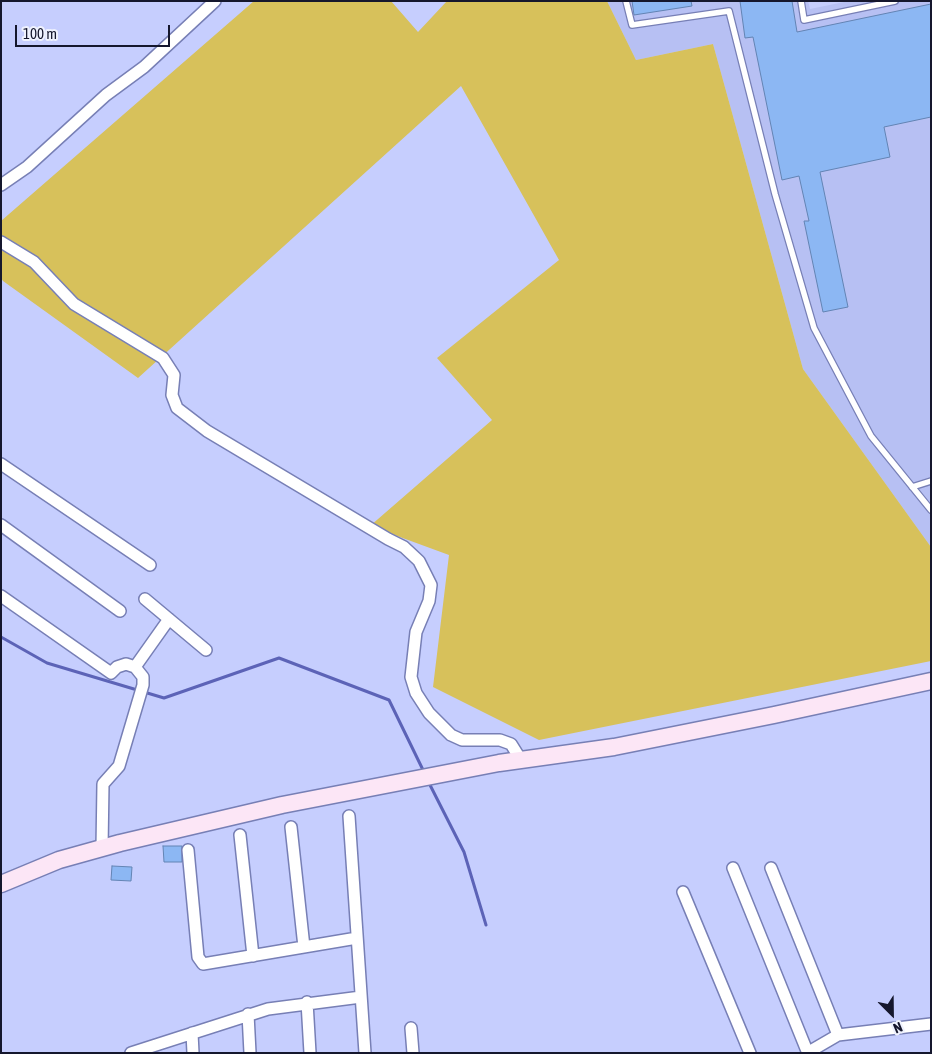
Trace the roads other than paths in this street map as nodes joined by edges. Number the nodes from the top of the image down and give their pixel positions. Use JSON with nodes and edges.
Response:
{"nodes":[{"id":1,"x":215,"y":1,"type":"edge"},
{"id":2,"x":626,"y":1,"type":"edge"},
{"id":3,"x":801,"y":1,"type":"edge"},
{"id":4,"x":895,"y":1,"type":"edge"},
{"id":5,"x":1,"y":184,"type":"edge"},
{"id":6,"x":1,"y":242,"type":"edge"},
{"id":7,"x":1,"y":464,"type":"edge"},
{"id":8,"x":931,"y":481,"type":"edge"},
{"id":9,"x":912,"y":487,"type":"junction"},
{"id":10,"x":931,"y":510,"type":"edge"},
{"id":11,"x":1,"y":525,"type":"edge"},
{"id":12,"x":150,"y":565,"type":"dead end"},
{"id":13,"x":1,"y":596,"type":"edge"},
{"id":14,"x":145,"y":599,"type":"dead end"},
{"id":15,"x":120,"y":611,"type":"dead end"},
{"id":16,"x":169,"y":619,"type":"junction"},
{"id":17,"x":206,"y":650,"type":"dead end"},
{"id":18,"x":135,"y":666,"type":"junction"},
{"id":19,"x":931,"y":681,"type":"edge"},
{"id":20,"x":521,"y":760,"type":"junction"},
{"id":21,"x":349,"y":816,"type":"dead end"},
{"id":22,"x":291,"y":827,"type":"dead end"},
{"id":23,"x":240,"y":835,"type":"dead end"},
{"id":24,"x":102,"y":848,"type":"junction"},
{"id":25,"x":188,"y":850,"type":"dead end"},
{"id":26,"x":733,"y":868,"type":"dead end"},
{"id":27,"x":771,"y":868,"type":"dead end"},
{"id":28,"x":1,"y":884,"type":"edge"},
{"id":29,"x":684,"y":892,"type":"dead end"},
{"id":30,"x":357,"y":938,"type":"junction"},
{"id":31,"x":304,"y":947,"type":"junction"},
{"id":32,"x":253,"y":956,"type":"junction"},
{"id":33,"x":361,"y":997,"type":"junction"},
{"id":34,"x":307,"y":1002,"type":"junction"},
{"id":35,"x":248,"y":1014,"type":"junction"},
{"id":36,"x":931,"y":1024,"type":"edge"},
{"id":37,"x":411,"y":1028,"type":"dead end"},
{"id":38,"x":192,"y":1033,"type":"junction"},
{"id":39,"x":838,"y":1035,"type":"junction"},
{"id":40,"x":136,"y":1052,"type":"edge"},
{"id":41,"x":807,"y":1052,"type":"edge"},
{"id":42,"x":193,"y":1053,"type":"edge"},
{"id":43,"x":250,"y":1053,"type":"edge"},
{"id":44,"x":310,"y":1053,"type":"edge"},
{"id":45,"x":365,"y":1053,"type":"edge"},
{"id":46,"x":413,"y":1053,"type":"edge"},
{"id":47,"x":750,"y":1053,"type":"edge"}],
"edges":[{"from":1,"to":5,"type":"street"},
{"from":2,"to":9,"type":"lane"},
{"from":3,"to":4,"type":"lane"},
{"from":6,"to":20,"type":"street"},
{"from":7,"to":12,"type":"street"},
{"from":8,"to":9,"type":"lane"},
{"from":9,"to":10,"type":"lane"},
{"from":11,"to":15,"type":"street"},
{"from":13,"to":18,"type":"street"},
{"from":14,"to":16,"type":"street"},
{"from":16,"to":17,"type":"street"},
{"from":16,"to":18,"type":"street"},
{"from":18,"to":24,"type":"street"},
{"from":19,"to":20,"type":"street"},
{"from":20,"to":24,"type":"street"},
{"from":21,"to":30,"type":"street"},
{"from":22,"to":31,"type":"street"},
{"from":23,"to":32,"type":"street"},
{"from":24,"to":28,"type":"street"},
{"from":25,"to":32,"type":"street"},
{"from":26,"to":41,"type":"street"},
{"from":27,"to":39,"type":"street"},
{"from":29,"to":47,"type":"street"},
{"from":30,"to":31,"type":"street"},
{"from":30,"to":33,"type":"street"},
{"from":31,"to":32,"type":"street"},
{"from":33,"to":34,"type":"street"},
{"from":33,"to":45,"type":"street"},
{"from":34,"to":35,"type":"street"},
{"from":34,"to":44,"type":"street"},
{"from":35,"to":38,"type":"street"},
{"from":35,"to":43,"type":"street"},
{"from":36,"to":39,"type":"street"},
{"from":37,"to":46,"type":"street"},
{"from":38,"to":40,"type":"street"},
{"from":38,"to":42,"type":"street"},
{"from":39,"to":41,"type":"street"}]}
